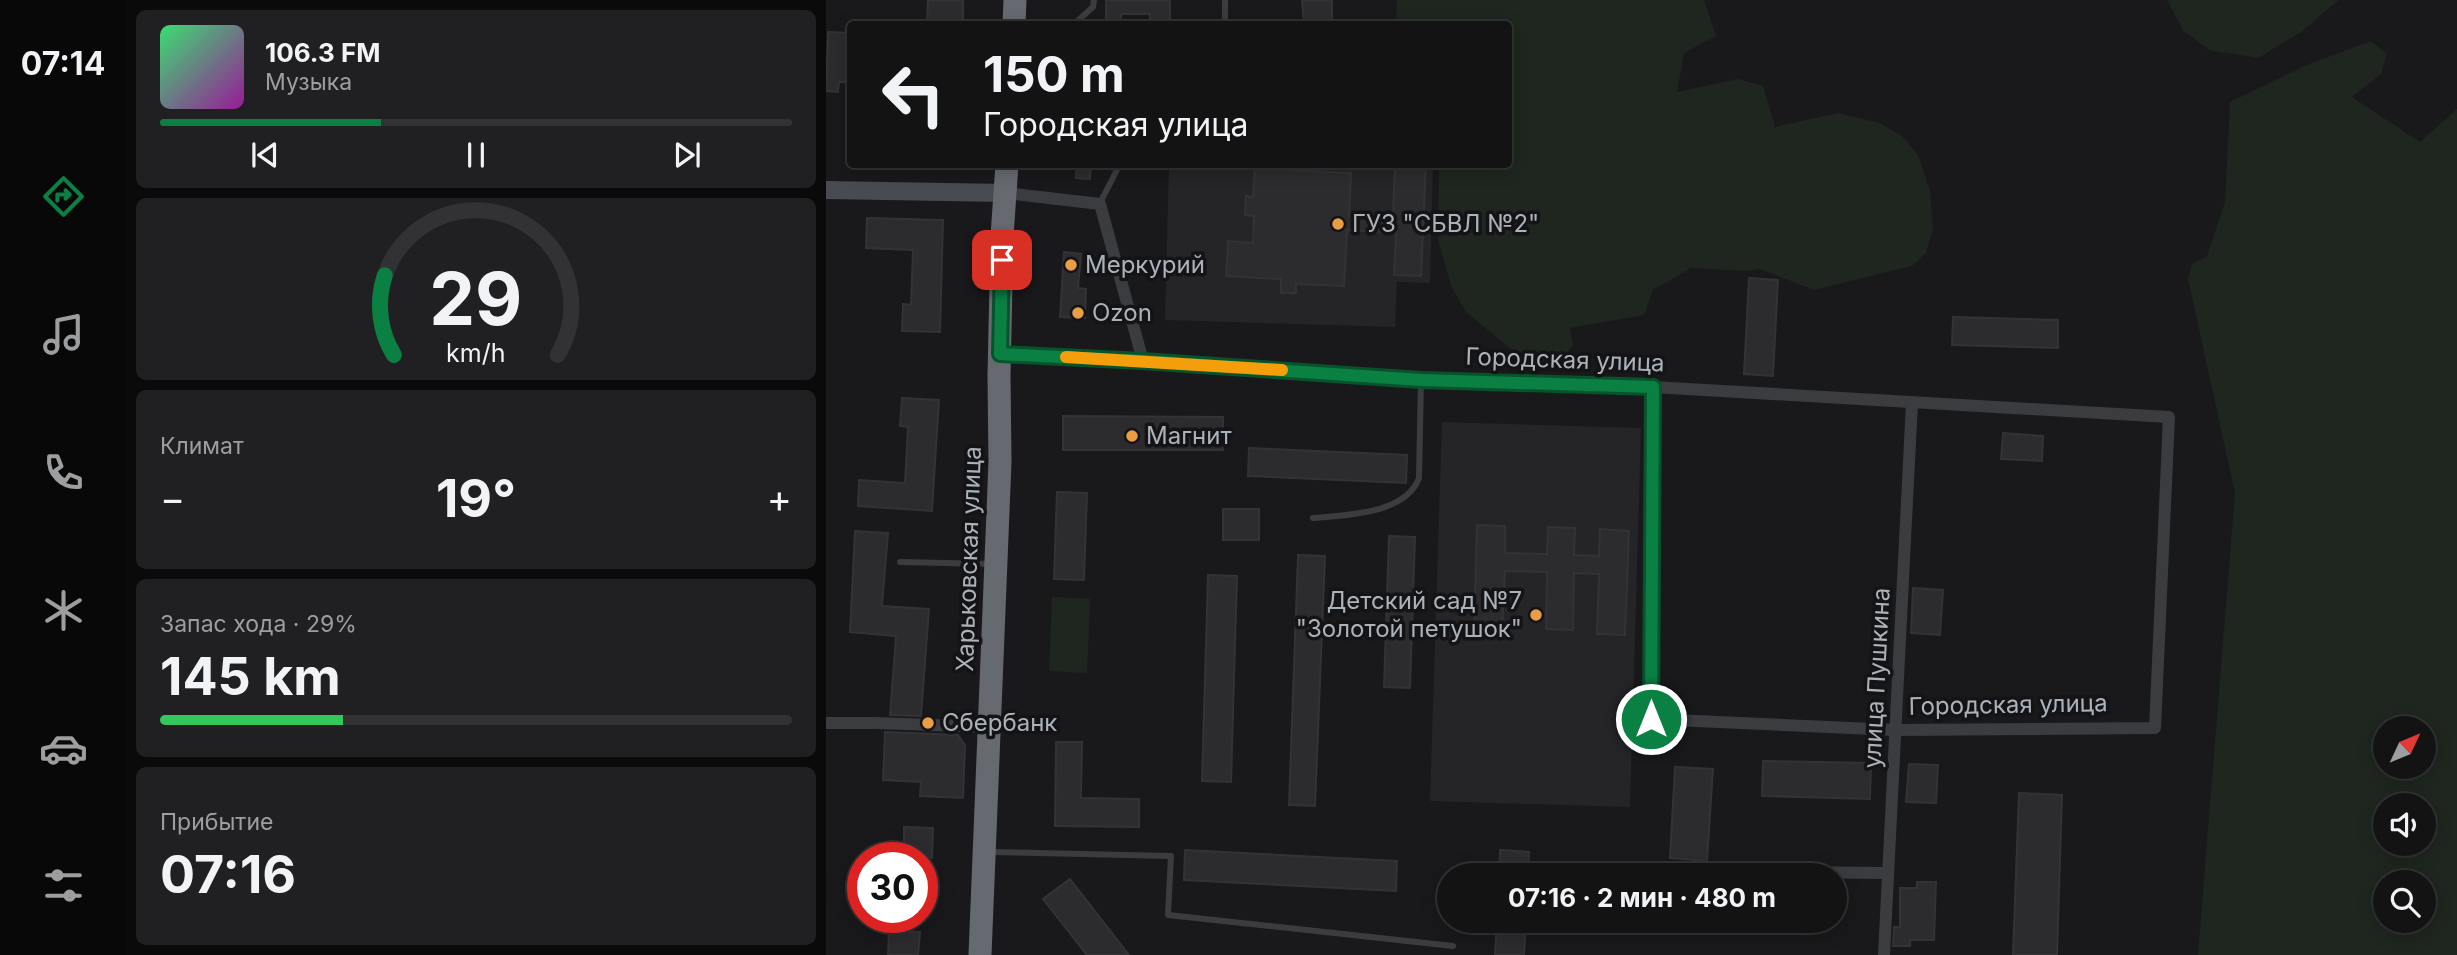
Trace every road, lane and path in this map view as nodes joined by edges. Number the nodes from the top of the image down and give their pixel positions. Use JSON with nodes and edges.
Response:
{"nodes":[{"id":1,"x":1015,"y":0,"type":"edge"},
{"id":2,"x":1094,"y":0,"type":"edge"},
{"id":3,"x":1225,"y":0,"type":"edge"},
{"id":4,"x":1014,"y":21,"type":"edge"},
{"id":5,"x":1077,"y":21,"type":"edge"},
{"id":6,"x":1225,"y":21,"type":"edge"},
{"id":7,"x":1007,"y":168,"type":"edge"},
{"id":8,"x":1118,"y":168,"type":"edge"},
{"id":9,"x":826,"y":190,"type":"edge"},
{"id":10,"x":1006,"y":193,"type":"junction"},
{"id":11,"x":1100,"y":204,"type":"junction"},
{"id":12,"x":1000,"y":354,"type":"junction"},
{"id":13,"x":1143,"y":361,"type":"junction"},
{"id":14,"x":1421,"y":380,"type":"junction"},
{"id":15,"x":1653,"y":387,"type":"junction"},
{"id":16,"x":1912,"y":402,"type":"junction"},
{"id":17,"x":1313,"y":518,"type":"dead end"},
{"id":18,"x":900,"y":562,"type":"dead end"},
{"id":19,"x":995,"y":565,"type":"junction"},
{"id":20,"x":826,"y":723,"type":"edge"},
{"id":21,"x":989,"y":727,"type":"junction"},
{"id":22,"x":1895,"y":730,"type":"junction"},
{"id":23,"x":985,"y":852,"type":"junction"},
{"id":24,"x":1847,"y":873,"type":"edge"},
{"id":25,"x":1888,"y":873,"type":"junction"},
{"id":26,"x":1453,"y":946,"type":"dead end"},
{"id":27,"x":981,"y":955,"type":"edge"},
{"id":28,"x":1884,"y":955,"type":"edge"}],
"edges":[{"from":1,"to":4,"type":"highway"},
{"from":2,"to":5,"type":"lane"},
{"from":3,"to":6,"type":"lane"},
{"from":7,"to":10,"type":"highway","name":"Харьковская улица"},
{"from":8,"to":11,"type":"lane"},
{"from":9,"to":10,"type":"street"},
{"from":10,"to":11,"type":"street"},
{"from":10,"to":12,"type":"highway","name":"Харьковская улица"},
{"from":11,"to":13,"type":"street"},
{"from":12,"to":13,"type":"street","name":"Городская улица"},
{"from":12,"to":19,"type":"highway","name":"Харьковская улица"},
{"from":13,"to":14,"type":"street","name":"Городская улица"},
{"from":14,"to":15,"type":"street","name":"Городская улица"},
{"from":14,"to":17,"type":"lane"},
{"from":15,"to":16,"type":"street","name":"Городская улица"},
{"from":15,"to":22,"type":"street","name":"Городская улица"},
{"from":16,"to":22,"type":"street","name":"улица Пушкина"},
{"from":16,"to":22,"type":"street","name":"Городская улица"},
{"from":18,"to":19,"type":"lane"},
{"from":19,"to":21,"type":"highway","name":"Харьковская улица"},
{"from":20,"to":21,"type":"street"},
{"from":21,"to":23,"type":"highway","name":"Харьковская улица"},
{"from":22,"to":25,"type":"street","name":"улица Пушкина"},
{"from":23,"to":26,"type":"lane"},
{"from":23,"to":27,"type":"highway","name":"Харьковская улица"},
{"from":24,"to":25,"type":"street"},
{"from":25,"to":28,"type":"street","name":"улица Пушкина"}]}
